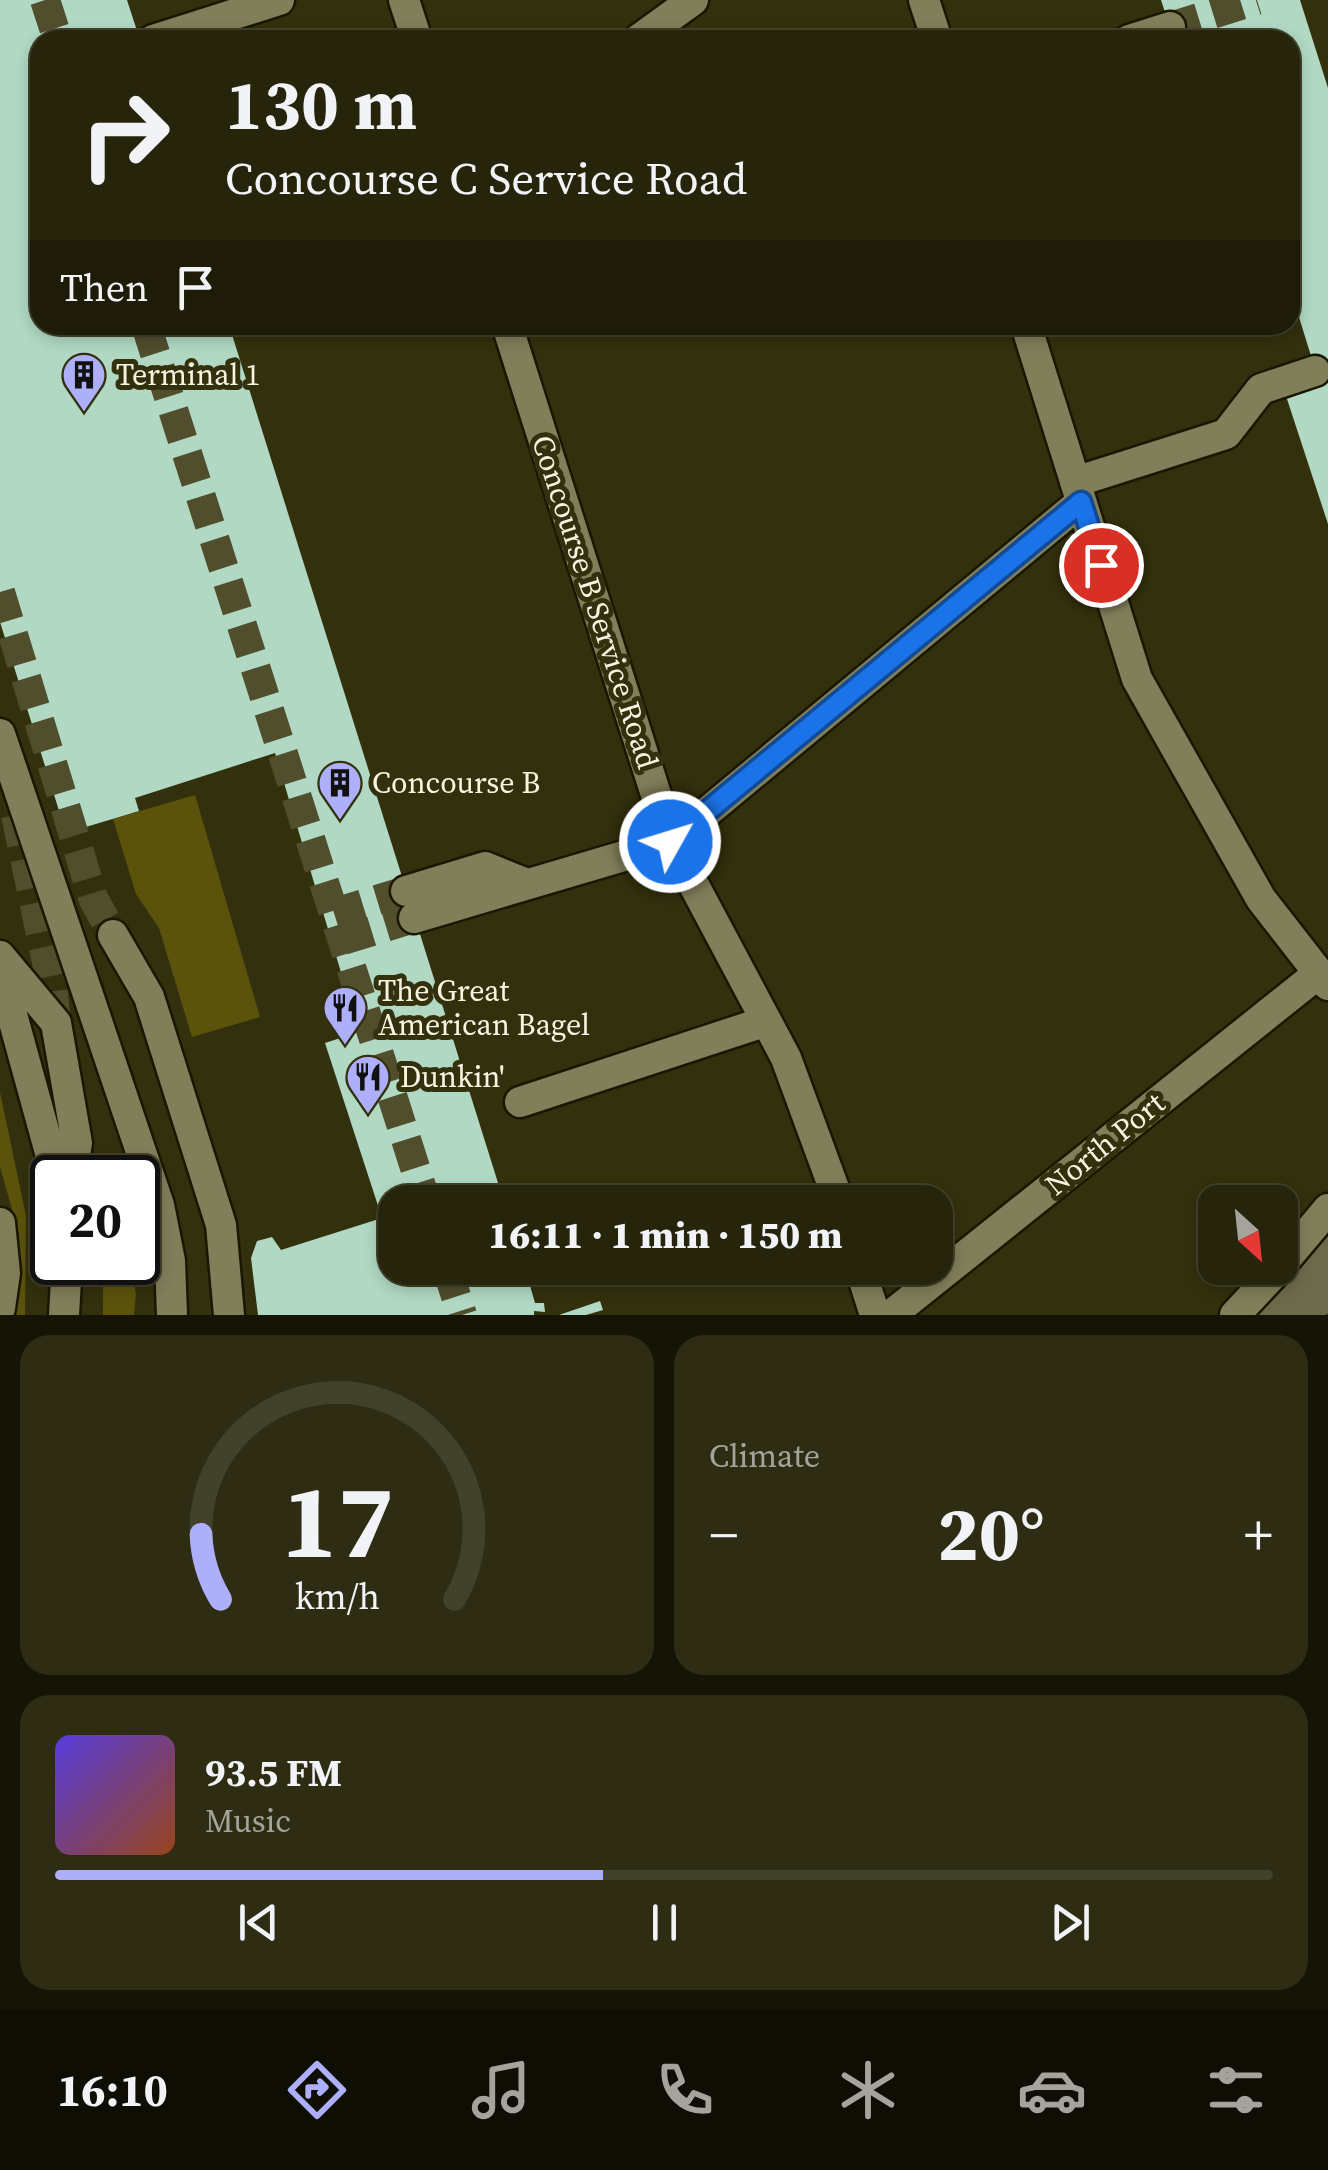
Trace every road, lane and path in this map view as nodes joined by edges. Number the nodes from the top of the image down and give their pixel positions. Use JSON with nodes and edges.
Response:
{"nodes":[{"id":1,"x":280,"y":0,"type":"edge"},
{"id":2,"x":404,"y":0,"type":"edge"},
{"id":3,"x":693,"y":0,"type":"edge"},
{"id":4,"x":924,"y":0,"type":"edge"},
{"id":5,"x":1170,"y":27,"type":"tunnel mouth"},
{"id":6,"x":186,"y":30,"type":"edge"},
{"id":7,"x":414,"y":30,"type":"edge"},
{"id":8,"x":652,"y":30,"type":"edge"},
{"id":9,"x":934,"y":30,"type":"edge"},
{"id":10,"x":1161,"y":30,"type":"edge"},
{"id":11,"x":510,"y":335,"type":"edge"},
{"id":12,"x":1029,"y":335,"type":"edge"},
{"id":13,"x":1315,"y":372,"type":"dead end"},
{"id":14,"x":1078,"y":492,"type":"junction"},
{"id":15,"x":0,"y":734,"type":"edge"},
{"id":16,"x":670,"y":842,"type":"junction"},
{"id":17,"x":410,"y":905,"type":"tunnel mouth"},
{"id":18,"x":113,"y":934,"type":"tunnel mouth"},
{"id":19,"x":0,"y":956,"type":"edge"},
{"id":20,"x":0,"y":971,"type":"edge"},
{"id":21,"x":1324,"y":979,"type":"edge"},
{"id":22,"x":764,"y":1022,"type":"junction"},
{"id":23,"x":520,"y":1102,"type":"dead end"},
{"id":24,"x":50,"y":1155,"type":"edge"},
{"id":25,"x":75,"y":1155,"type":"edge"},
{"id":26,"x":833,"y":1185,"type":"edge"},
{"id":27,"x":1328,"y":1209,"type":"edge"},
{"id":28,"x":0,"y":1223,"type":"edge"},
{"id":29,"x":1298,"y":1245,"type":"edge"},
{"id":30,"x":66,"y":1285,"type":"edge"},
{"id":31,"x":865,"y":1285,"type":"edge"},
{"id":32,"x":1263,"y":1285,"type":"edge"},
{"id":33,"x":0,"y":1308,"type":"edge"},
{"id":34,"x":64,"y":1315,"type":"edge"},
{"id":35,"x":172,"y":1315,"type":"edge"},
{"id":36,"x":229,"y":1315,"type":"edge"},
{"id":37,"x":875,"y":1315,"type":"edge"},
{"id":38,"x":891,"y":1315,"type":"edge"},
{"id":39,"x":1235,"y":1315,"type":"edge"}],
"edges":[{"from":1,"to":6,"type":"street"},
{"from":2,"to":7,"type":"street"},
{"from":3,"to":8,"type":"street"},
{"from":4,"to":9,"type":"street"},
{"from":5,"to":10,"type":"street"},
{"from":11,"to":16,"type":"street","name":"Concourse B Service Road"},
{"from":12,"to":14,"type":"street"},
{"from":13,"to":14,"type":"street"},
{"from":14,"to":16,"type":"street"},
{"from":14,"to":21,"type":"street"},
{"from":15,"to":35,"type":"street"},
{"from":16,"to":17,"type":"street"},
{"from":16,"to":22,"type":"street","name":"Concourse B Service Road"},
{"from":18,"to":36,"type":"street"},
{"from":19,"to":25,"type":"street"},
{"from":20,"to":24,"type":"street"},
{"from":21,"to":38,"type":"street","name":"North Port"},
{"from":22,"to":23,"type":"street"},
{"from":22,"to":26,"type":"street","name":"Concourse B Service Road"},
{"from":27,"to":29,"type":"street"},
{"from":28,"to":33,"type":"street"},
{"from":30,"to":34,"type":"street"},
{"from":31,"to":37,"type":"street"},
{"from":32,"to":39,"type":"street"}]}
